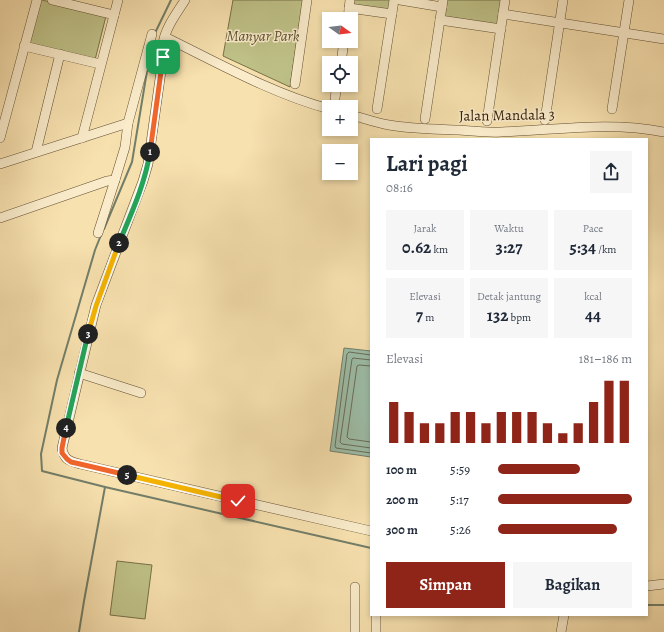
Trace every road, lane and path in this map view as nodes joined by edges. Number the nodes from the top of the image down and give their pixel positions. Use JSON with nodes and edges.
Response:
{"nodes":[{"id":1,"x":37,"y":0,"type":"edge"},
{"id":2,"x":52,"y":0,"type":"edge"},
{"id":3,"x":118,"y":0,"type":"edge"},
{"id":4,"x":185,"y":0,"type":"edge"},
{"id":5,"x":307,"y":0,"type":"edge"},
{"id":6,"x":394,"y":0,"type":"edge"},
{"id":7,"x":400,"y":0,"type":"edge"},
{"id":8,"x":505,"y":0,"type":"edge"},
{"id":9,"x":563,"y":0,"type":"edge"},
{"id":10,"x":629,"y":0,"type":"edge"},
{"id":11,"x":76,"y":3,"type":"edge"},
{"id":12,"x":442,"y":3,"type":"edge"},
{"id":13,"x":350,"y":4,"type":"edge"},
{"id":14,"x":392,"y":14,"type":"junction"},
{"id":15,"x":503,"y":14,"type":"junction"},
{"id":16,"x":114,"y":16,"type":"junction"},
{"id":17,"x":440,"y":20,"type":"junction"},
{"id":18,"x":560,"y":23,"type":"junction"},
{"id":19,"x":501,"y":29,"type":"junction"},
{"id":20,"x":623,"y":33,"type":"junction"},
{"id":21,"x":152,"y":34,"type":"dead end"},
{"id":22,"x":165,"y":37,"type":"junction"},
{"id":23,"x":664,"y":39,"type":"edge"},
{"id":24,"x":24,"y":46,"type":"junction"},
{"id":25,"x":60,"y":54,"type":"junction"},
{"id":26,"x":100,"y":64,"type":"junction"},
{"id":27,"x":295,"y":84,"type":"dead end"},
{"id":28,"x":336,"y":92,"type":"edge"},
{"id":29,"x":335,"y":98,"type":"dead end"},
{"id":30,"x":322,"y":107,"type":"edge"},
{"id":31,"x":377,"y":109,"type":"dead end"},
{"id":32,"x":612,"y":109,"type":"dead end"},
{"id":33,"x":358,"y":117,"type":"edge"},
{"id":34,"x":425,"y":119,"type":"dead end"},
{"id":35,"x":545,"y":120,"type":"dead end"},
{"id":36,"x":487,"y":121,"type":"dead end"},
{"id":37,"x":128,"y":123,"type":"junction"},
{"id":38,"x":664,"y":132,"type":"edge"},
{"id":39,"x":0,"y":138,"type":"edge"},
{"id":40,"x":82,"y":138,"type":"junction"},
{"id":41,"x":36,"y":152,"type":"junction"},
{"id":42,"x":0,"y":164,"type":"edge"},
{"id":43,"x":115,"y":180,"type":"junction"},
{"id":44,"x":0,"y":218,"type":"edge"},
{"id":45,"x":98,"y":233,"type":"dead end"},
{"id":46,"x":79,"y":373,"type":"junction"},
{"id":47,"x":140,"y":393,"type":"dead end"},
{"id":48,"x":370,"y":531,"type":"edge"},
{"id":49,"x":664,"y":584,"type":"edge"},
{"id":50,"x":648,"y":586,"type":"edge"},
{"id":51,"x":355,"y":587,"type":"dead end"},
{"id":52,"x":376,"y":616,"type":"edge"},
{"id":53,"x":564,"y":616,"type":"edge"},
{"id":54,"x":355,"y":632,"type":"edge"},
{"id":55,"x":376,"y":632,"type":"edge"},
{"id":56,"x":561,"y":632,"type":"edge"}],
"edges":[{"from":1,"to":24,"type":"street"},
{"from":2,"to":11,"type":"street"},
{"from":3,"to":16,"type":"street"},
{"from":4,"to":22,"type":"street"},
{"from":5,"to":27,"type":"street"},
{"from":6,"to":14,"type":"street"},
{"from":7,"to":12,"type":"street"},
{"from":8,"to":15,"type":"street"},
{"from":9,"to":18,"type":"street"},
{"from":10,"to":20,"type":"street"},
{"from":11,"to":16,"type":"street"},
{"from":12,"to":17,"type":"street"},
{"from":13,"to":14,"type":"street"},
{"from":14,"to":31,"type":"street"},
{"from":15,"to":18,"type":"street"},
{"from":15,"to":19,"type":"street"},
{"from":16,"to":26,"type":"street"},
{"from":17,"to":19,"type":"street"},
{"from":17,"to":34,"type":"street"},
{"from":18,"to":20,"type":"street"},
{"from":18,"to":35,"type":"street"},
{"from":19,"to":36,"type":"street"},
{"from":20,"to":23,"type":"street"},
{"from":20,"to":32,"type":"street"},
{"from":21,"to":37,"type":"street"},
{"from":22,"to":30,"type":"street"},
{"from":22,"to":46,"type":"street"},
{"from":24,"to":25,"type":"street"},
{"from":24,"to":39,"type":"street"},
{"from":25,"to":26,"type":"street"},
{"from":25,"to":41,"type":"street"},
{"from":26,"to":40,"type":"street"},
{"from":28,"to":29,"type":"street"},
{"from":33,"to":38,"type":"street","name":"Jalan Mandala 3"},
{"from":37,"to":40,"type":"street"},
{"from":37,"to":43,"type":"street"},
{"from":40,"to":41,"type":"street"},
{"from":41,"to":42,"type":"street"},
{"from":43,"to":44,"type":"street"},
{"from":43,"to":45,"type":"street"},
{"from":46,"to":47,"type":"street"},
{"from":46,"to":48,"type":"street"},
{"from":49,"to":50,"type":"street"},
{"from":51,"to":54,"type":"street"},
{"from":52,"to":55,"type":"street"},
{"from":53,"to":56,"type":"street"}]}
